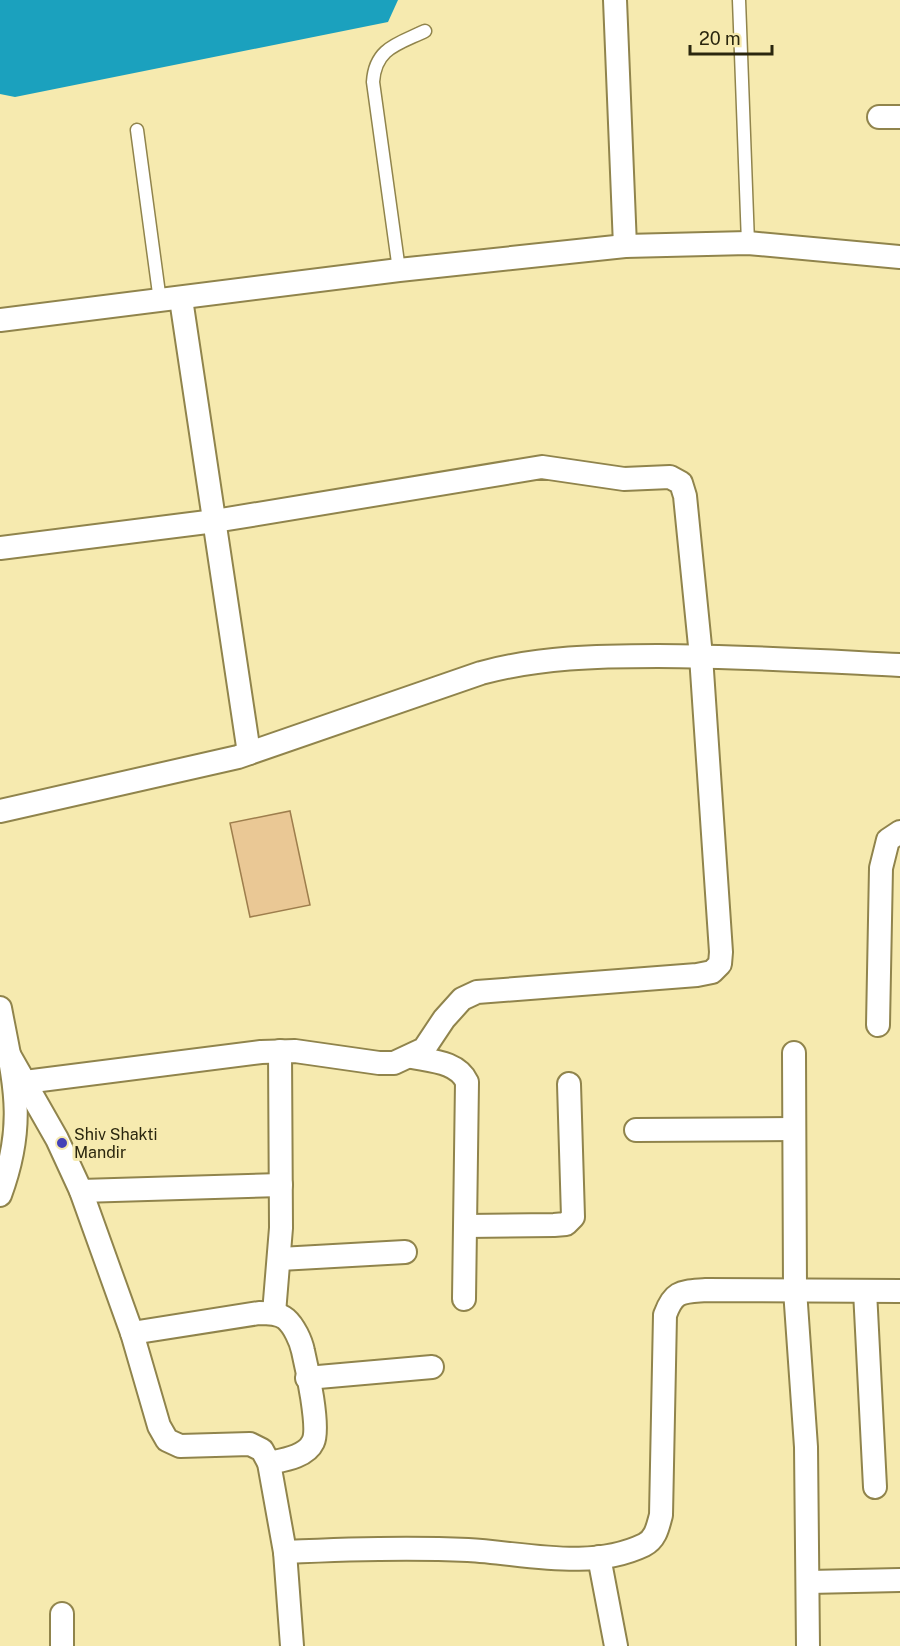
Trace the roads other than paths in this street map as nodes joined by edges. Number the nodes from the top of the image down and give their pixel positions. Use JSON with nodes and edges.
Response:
{"nodes":[{"id":1,"x":615,"y":0,"type":"edge"},
{"id":2,"x":739,"y":0,"type":"edge"},
{"id":3,"x":425,"y":32,"type":"dead end"},
{"id":4,"x":137,"y":130,"type":"dead end"},
{"id":5,"x":748,"y":243,"type":"junction"},
{"id":6,"x":625,"y":246,"type":"junction"},
{"id":7,"x":900,"y":257,"type":"edge"},
{"id":8,"x":399,"y":270,"type":"junction"},
{"id":9,"x":170,"y":300,"type":"junction"},
{"id":10,"x":0,"y":320,"type":"edge"},
{"id":11,"x":214,"y":521,"type":"junction"},
{"id":12,"x":0,"y":548,"type":"edge"},
{"id":13,"x":700,"y":656,"type":"junction"},
{"id":14,"x":900,"y":665,"type":"edge"},
{"id":15,"x":249,"y":753,"type":"junction"},
{"id":16,"x":0,"y":811,"type":"edge"},
{"id":17,"x":900,"y":832,"type":"edge"},
{"id":18,"x":0,"y":1008,"type":"edge"},
{"id":19,"x":878,"y":1024,"type":"dead end"},
{"id":20,"x":280,"y":1051,"type":"junction"},
{"id":21,"x":8,"y":1053,"type":"junction"},
{"id":22,"x":794,"y":1053,"type":"dead end"},
{"id":23,"x":412,"y":1057,"type":"junction"},
{"id":24,"x":25,"y":1082,"type":"junction"},
{"id":25,"x":569,"y":1084,"type":"dead end"},
{"id":26,"x":794,"y":1129,"type":"junction"},
{"id":27,"x":636,"y":1130,"type":"dead end"},
{"id":28,"x":4,"y":1175,"type":"edge"},
{"id":29,"x":281,"y":1185,"type":"junction"},
{"id":30,"x":81,"y":1191,"type":"junction"},
{"id":31,"x":0,"y":1195,"type":"edge"},
{"id":32,"x":466,"y":1226,"type":"junction"},
{"id":33,"x":405,"y":1252,"type":"dead end"},
{"id":34,"x":280,"y":1259,"type":"junction"},
{"id":35,"x":795,"y":1290,"type":"junction"},
{"id":36,"x":865,"y":1291,"type":"junction"},
{"id":37,"x":900,"y":1291,"type":"edge"},
{"id":38,"x":464,"y":1299,"type":"dead end"},
{"id":39,"x":274,"y":1313,"type":"junction"},
{"id":40,"x":132,"y":1333,"type":"junction"},
{"id":41,"x":432,"y":1367,"type":"dead end"},
{"id":42,"x":308,"y":1378,"type":"junction"},
{"id":43,"x":269,"y":1463,"type":"junction"},
{"id":44,"x":874,"y":1487,"type":"dead end"},
{"id":45,"x":285,"y":1552,"type":"junction"},
{"id":46,"x":599,"y":1557,"type":"junction"},
{"id":47,"x":900,"y":1580,"type":"edge"},
{"id":48,"x":808,"y":1582,"type":"junction"},
{"id":49,"x":62,"y":1614,"type":"dead end"},
{"id":50,"x":62,"y":1646,"type":"edge"},
{"id":51,"x":292,"y":1646,"type":"edge"},
{"id":52,"x":616,"y":1646,"type":"edge"},
{"id":53,"x":808,"y":1646,"type":"edge"}],
"edges":[{"from":1,"to":6,"type":"street"},
{"from":2,"to":5,"type":"lane"},
{"from":3,"to":8,"type":"lane"},
{"from":4,"to":9,"type":"lane"},
{"from":5,"to":6,"type":"street"},
{"from":5,"to":7,"type":"street"},
{"from":6,"to":8,"type":"street"},
{"from":8,"to":9,"type":"street"},
{"from":9,"to":10,"type":"street"},
{"from":9,"to":11,"type":"street"},
{"from":11,"to":12,"type":"street"},
{"from":11,"to":13,"type":"street"},
{"from":11,"to":15,"type":"street"},
{"from":13,"to":14,"type":"street"},
{"from":13,"to":15,"type":"street"},
{"from":13,"to":23,"type":"street"},
{"from":15,"to":16,"type":"street"},
{"from":17,"to":19,"type":"street"},
{"from":18,"to":21,"type":"street"},
{"from":20,"to":23,"type":"street"},
{"from":20,"to":24,"type":"street"},
{"from":20,"to":29,"type":"street"},
{"from":21,"to":24,"type":"street"},
{"from":21,"to":28,"type":"street"},
{"from":22,"to":26,"type":"street"},
{"from":23,"to":32,"type":"street"},
{"from":24,"to":30,"type":"street"},
{"from":25,"to":32,"type":"street"},
{"from":26,"to":27,"type":"street"},
{"from":26,"to":35,"type":"street"},
{"from":28,"to":31,"type":"street"},
{"from":29,"to":30,"type":"street"},
{"from":29,"to":34,"type":"street"},
{"from":30,"to":40,"type":"street"},
{"from":32,"to":38,"type":"street"},
{"from":33,"to":34,"type":"street"},
{"from":34,"to":39,"type":"street"},
{"from":35,"to":36,"type":"street"},
{"from":35,"to":46,"type":"street"},
{"from":35,"to":48,"type":"street"},
{"from":36,"to":37,"type":"street"},
{"from":36,"to":44,"type":"street"},
{"from":39,"to":40,"type":"street"},
{"from":39,"to":42,"type":"street"},
{"from":40,"to":43,"type":"street"},
{"from":41,"to":42,"type":"street"},
{"from":42,"to":43,"type":"street"},
{"from":43,"to":45,"type":"street"},
{"from":45,"to":46,"type":"street"},
{"from":45,"to":51,"type":"street"},
{"from":46,"to":52,"type":"street"},
{"from":47,"to":48,"type":"street"},
{"from":48,"to":53,"type":"street"},
{"from":49,"to":50,"type":"street"}]}
